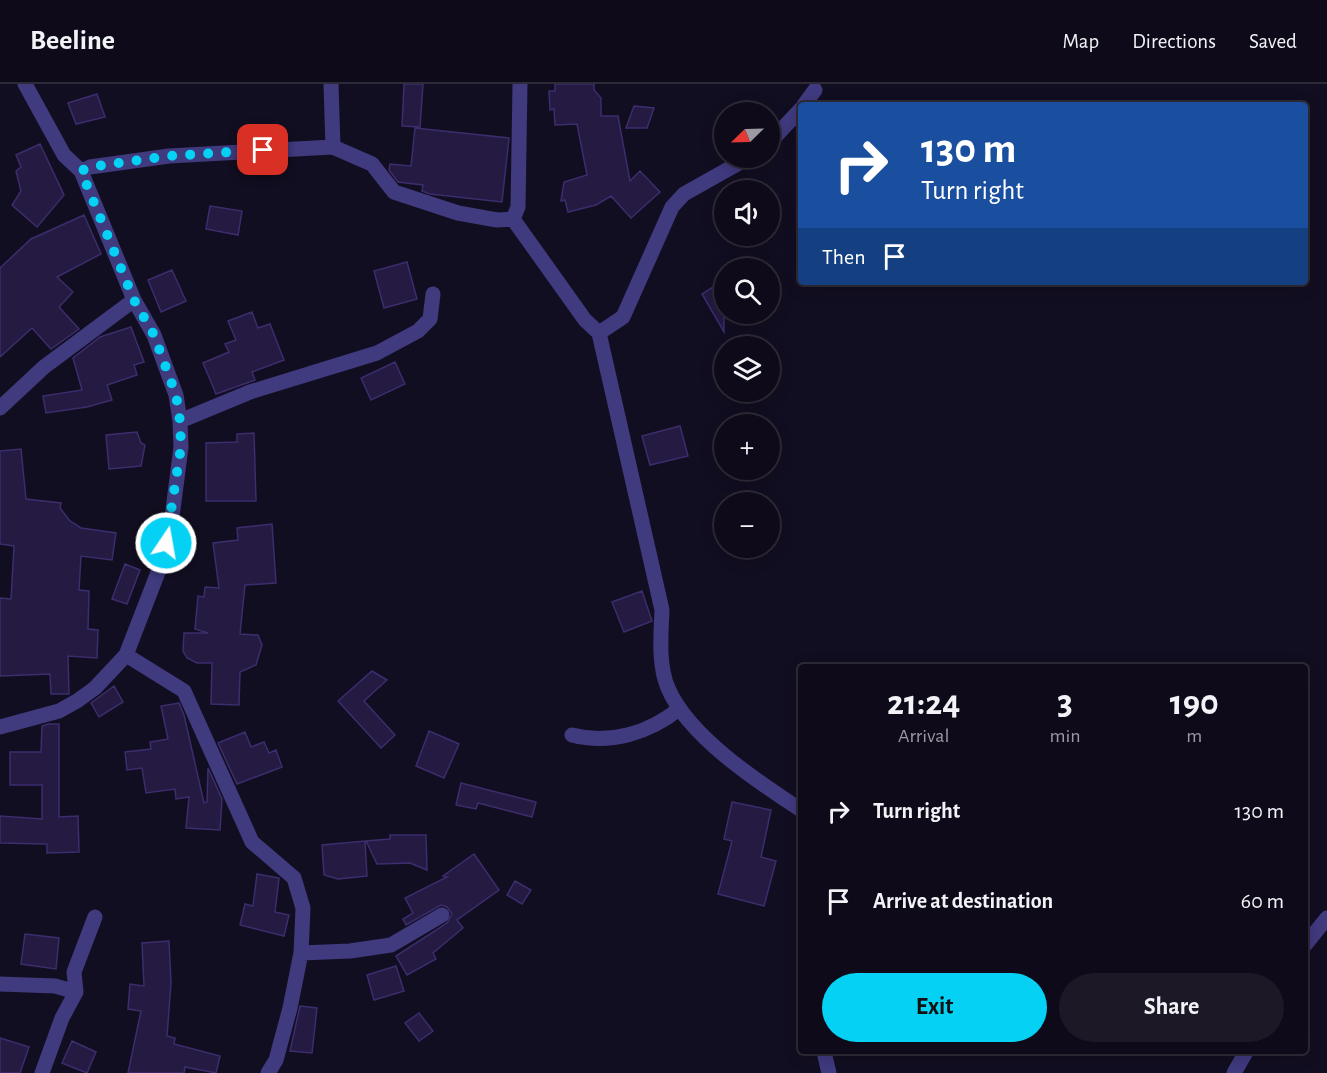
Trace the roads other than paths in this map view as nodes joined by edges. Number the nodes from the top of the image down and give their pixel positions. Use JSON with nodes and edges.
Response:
{"nodes":[{"id":1,"x":25,"y":84,"type":"edge"},
{"id":2,"x":331,"y":84,"type":"edge"},
{"id":3,"x":520,"y":84,"type":"edge"},
{"id":4,"x":815,"y":90,"type":"dead end"},
{"id":5,"x":806,"y":102,"type":"edge"},
{"id":6,"x":798,"y":112,"type":"edge"},
{"id":7,"x":780,"y":131,"type":"edge"},
{"id":8,"x":333,"y":147,"type":"junction"},
{"id":9,"x":730,"y":168,"type":"edge"},
{"id":10,"x":81,"y":171,"type":"junction"},
{"id":11,"x":513,"y":219,"type":"junction"},
{"id":12,"x":433,"y":294,"type":"dead end"},
{"id":13,"x":134,"y":300,"type":"junction"},
{"id":14,"x":599,"y":333,"type":"junction"},
{"id":15,"x":0,"y":408,"type":"edge"},
{"id":16,"x":180,"y":421,"type":"junction"},
{"id":17,"x":126,"y":655,"type":"junction"},
{"id":18,"x":679,"y":709,"type":"junction"},
{"id":19,"x":0,"y":727,"type":"edge"},
{"id":20,"x":572,"y":735,"type":"dead end"},
{"id":21,"x":798,"y":808,"type":"edge"},
{"id":22,"x":442,"y":915,"type":"dead end"},
{"id":23,"x":95,"y":917,"type":"dead end"},
{"id":24,"x":1327,"y":918,"type":"edge"},
{"id":25,"x":1308,"y":941,"type":"edge"},
{"id":26,"x":301,"y":953,"type":"junction"},
{"id":27,"x":0,"y":984,"type":"edge"},
{"id":28,"x":76,"y":992,"type":"junction"},
{"id":29,"x":824,"y":1054,"type":"edge"},
{"id":30,"x":1245,"y":1054,"type":"edge"},
{"id":31,"x":42,"y":1073,"type":"edge"},
{"id":32,"x":268,"y":1073,"type":"edge"},
{"id":33,"x":829,"y":1073,"type":"edge"},
{"id":34,"x":1234,"y":1073,"type":"edge"}],
"edges":[{"from":1,"to":10,"type":"street"},
{"from":2,"to":8,"type":"street"},
{"from":3,"to":11,"type":"street"},
{"from":4,"to":5,"type":"street"},
{"from":6,"to":7,"type":"street"},
{"from":8,"to":10,"type":"street"},
{"from":8,"to":11,"type":"street"},
{"from":9,"to":14,"type":"street"},
{"from":10,"to":13,"type":"street"},
{"from":11,"to":14,"type":"street"},
{"from":12,"to":16,"type":"street"},
{"from":13,"to":15,"type":"street"},
{"from":13,"to":16,"type":"street"},
{"from":14,"to":18,"type":"street"},
{"from":16,"to":17,"type":"street"},
{"from":17,"to":19,"type":"street"},
{"from":17,"to":26,"type":"street"},
{"from":18,"to":20,"type":"street"},
{"from":18,"to":21,"type":"street"},
{"from":22,"to":26,"type":"street"},
{"from":23,"to":28,"type":"street"},
{"from":24,"to":25,"type":"street"},
{"from":26,"to":32,"type":"street"},
{"from":27,"to":28,"type":"street"},
{"from":28,"to":31,"type":"street"},
{"from":29,"to":33,"type":"street"},
{"from":30,"to":34,"type":"street"}]}
